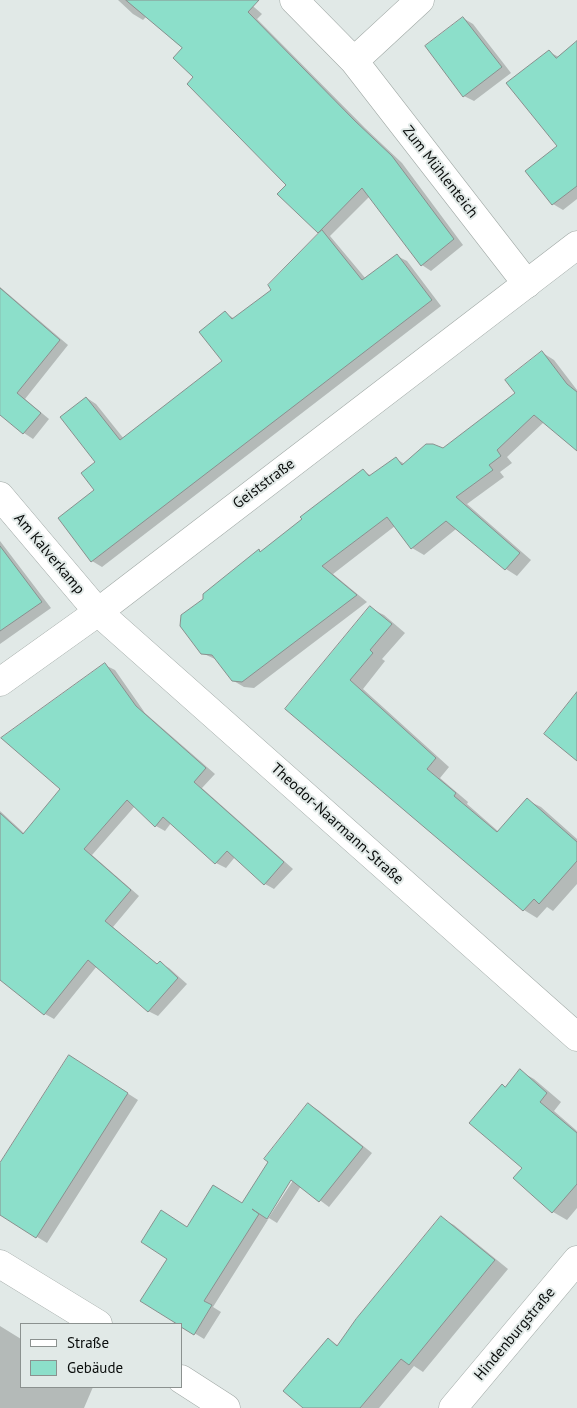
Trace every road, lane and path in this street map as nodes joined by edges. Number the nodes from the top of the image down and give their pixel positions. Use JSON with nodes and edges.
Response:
{"nodes":[{"id":1,"x":294,"y":0,"type":"edge"},
{"id":2,"x":420,"y":0,"type":"edge"},
{"id":3,"x":354,"y":61,"type":"junction"},
{"id":4,"x":577,"y":245,"type":"edge"},
{"id":5,"x":527,"y":284,"type":"junction"},
{"id":6,"x":0,"y":496,"type":"edge"},
{"id":7,"x":98,"y":612,"type":"junction"},
{"id":8,"x":0,"y":682,"type":"edge"},
{"id":9,"x":577,"y":1037,"type":"edge"},
{"id":10,"x":577,"y":1260,"type":"edge"},
{"id":11,"x":0,"y":1264,"type":"edge"},
{"id":12,"x":96,"y":1323,"type":"edge"},
{"id":13,"x":182,"y":1380,"type":"edge"},
{"id":14,"x":226,"y":1408,"type":"edge"},
{"id":15,"x":453,"y":1408,"type":"edge"}],
"edges":[{"from":1,"to":3,"type":"street","name":"Zum Mühlenteich"},
{"from":2,"to":3,"type":"street"},
{"from":3,"to":5,"type":"street","name":"Zum Mühlenteich"},
{"from":4,"to":5,"type":"street","name":"Geiststraße"},
{"from":5,"to":7,"type":"street","name":"Geiststraße"},
{"from":6,"to":7,"type":"street","name":"Am Kalverkamp"},
{"from":7,"to":8,"type":"street","name":"Geiststraße"},
{"from":7,"to":9,"type":"street","name":"Theodor-Naarmann-Straße"},
{"from":10,"to":15,"type":"street","name":"Hindenburgstraße"},
{"from":11,"to":12,"type":"street"},
{"from":13,"to":14,"type":"street"}]}
